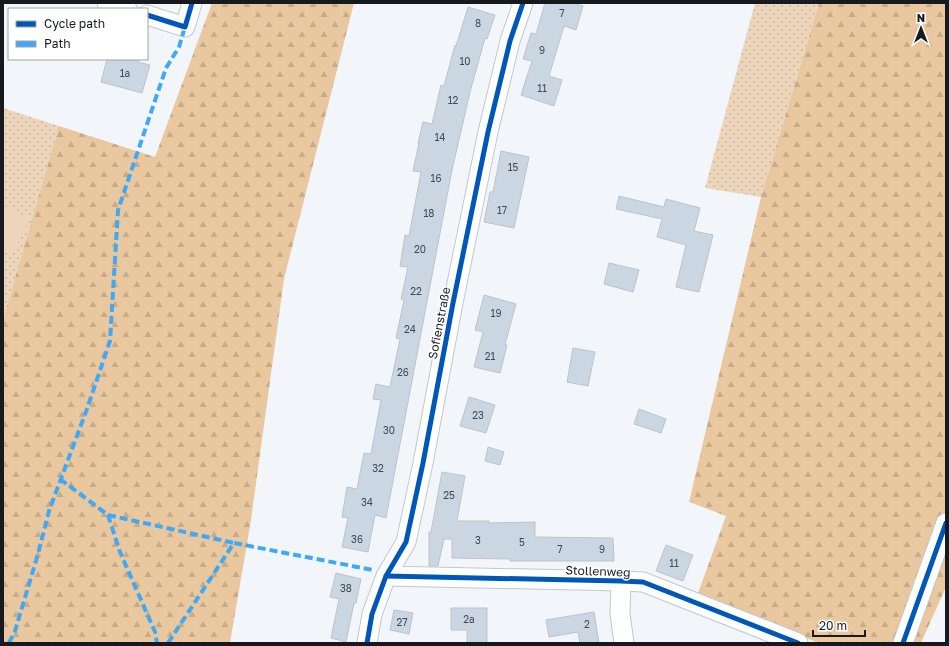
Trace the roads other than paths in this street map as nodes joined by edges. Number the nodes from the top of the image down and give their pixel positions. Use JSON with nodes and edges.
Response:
{"nodes":[{"id":1,"x":108,"y":3,"type":"edge"},
{"id":2,"x":192,"y":3,"type":"edge"},
{"id":3,"x":523,"y":3,"type":"edge"},
{"id":4,"x":124,"y":8,"type":"edge"},
{"id":5,"x":148,"y":15,"type":"edge"},
{"id":6,"x":946,"y":523,"type":"edge"},
{"id":7,"x":386,"y":576,"type":"junction"},
{"id":8,"x":621,"y":581,"type":"junction"},
{"id":9,"x":367,"y":643,"type":"edge"},
{"id":10,"x":624,"y":643,"type":"edge"},
{"id":11,"x":798,"y":643,"type":"edge"},
{"id":12,"x":903,"y":643,"type":"edge"}],
"edges":[{"from":1,"to":4,"type":"street"},
{"from":2,"to":5,"type":"street"},
{"from":3,"to":7,"type":"street","name":"Sofienstraße"},
{"from":6,"to":12,"type":"street"},
{"from":7,"to":8,"type":"street","name":"Stollenweg"},
{"from":7,"to":9,"type":"street","name":"Sofienstraße"},
{"from":8,"to":10,"type":"street"},
{"from":8,"to":11,"type":"street","name":"Stollenweg"}]}
